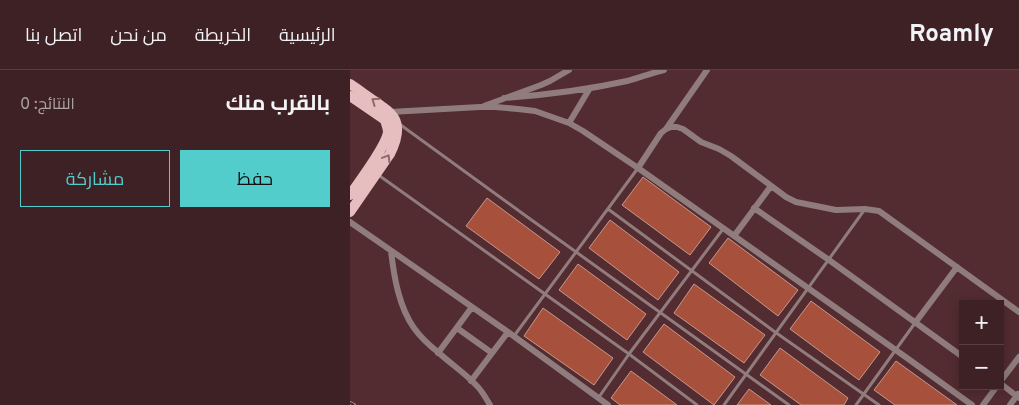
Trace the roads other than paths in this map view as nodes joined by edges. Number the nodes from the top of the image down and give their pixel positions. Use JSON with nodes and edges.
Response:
{"nodes":[{"id":1,"x":569,"y":70,"type":"edge"},
{"id":2,"x":664,"y":70,"type":"edge"},
{"id":3,"x":707,"y":70,"type":"edge"},
{"id":4,"x":350,"y":84,"type":"edge"},
{"id":5,"x":590,"y":88,"type":"junction"},
{"id":6,"x":350,"y":96,"type":"edge"},
{"id":7,"x":504,"y":98,"type":"junction"},
{"id":8,"x":480,"y":107,"type":"junction"},
{"id":9,"x":390,"y":118,"type":"junction"},
{"id":10,"x":569,"y":123,"type":"junction"},
{"id":11,"x":666,"y":129,"type":"junction"},
{"id":12,"x":638,"y":168,"type":"junction"},
{"id":13,"x":372,"y":171,"type":"junction"},
{"id":14,"x":771,"y":186,"type":"junction"},
{"id":15,"x":350,"y":195,"type":"edge"},
{"id":16,"x":754,"y":208,"type":"junction"},
{"id":17,"x":866,"y":208,"type":"junction"},
{"id":18,"x":608,"y":209,"type":"junction"},
{"id":19,"x":350,"y":212,"type":"edge"},
{"id":20,"x":350,"y":222,"type":"edge"},
{"id":21,"x":724,"y":228,"type":"junction"},
{"id":22,"x":734,"y":236,"type":"junction"},
{"id":23,"x":391,"y":251,"type":"junction"},
{"id":24,"x":576,"y":252,"type":"junction"},
{"id":25,"x":829,"y":260,"type":"junction"},
{"id":26,"x":957,"y":267,"type":"junction"},
{"id":27,"x":692,"y":271,"type":"junction"},
{"id":28,"x":808,"y":288,"type":"junction"},
{"id":29,"x":545,"y":294,"type":"junction"},
{"id":30,"x":472,"y":307,"type":"junction"},
{"id":31,"x":1019,"y":312,"type":"edge"},
{"id":32,"x":660,"y":313,"type":"junction"},
{"id":33,"x":915,"y":323,"type":"junction"},
{"id":34,"x":457,"y":328,"type":"junction"},
{"id":35,"x":775,"y":332,"type":"junction"},
{"id":36,"x":511,"y":334,"type":"junction"},
{"id":37,"x":896,"y":350,"type":"junction"},
{"id":38,"x":438,"y":353,"type":"junction"},
{"id":39,"x":492,"y":353,"type":"junction"},
{"id":40,"x":630,"y":354,"type":"junction"},
{"id":41,"x":959,"y":354,"type":"edge"},
{"id":42,"x":1018,"y":360,"type":"edge"},
{"id":43,"x":746,"y":374,"type":"junction"},
{"id":44,"x":1004,"y":378,"type":"edge"},
{"id":45,"x":471,"y":380,"type":"junction"},
{"id":46,"x":1004,"y":386,"type":"edge"},
{"id":47,"x":994,"y":390,"type":"edge"},
{"id":48,"x":864,"y":394,"type":"junction"},
{"id":49,"x":1018,"y":395,"type":"edge"},
{"id":50,"x":598,"y":398,"type":"junction"},
{"id":51,"x":490,"y":405,"type":"edge"},
{"id":52,"x":593,"y":405,"type":"edge"},
{"id":53,"x":608,"y":405,"type":"edge"},
{"id":54,"x":697,"y":405,"type":"edge"},
{"id":55,"x":724,"y":405,"type":"edge"},
{"id":56,"x":789,"y":405,"type":"edge"},
{"id":57,"x":856,"y":405,"type":"edge"},
{"id":58,"x":879,"y":405,"type":"edge"},
{"id":59,"x":972,"y":405,"type":"edge"},
{"id":60,"x":983,"y":405,"type":"edge"},
{"id":61,"x":1010,"y":405,"type":"edge"}],
"edges":[{"from":1,"to":7,"type":"street"},
{"from":2,"to":5,"type":"street"},
{"from":3,"to":11,"type":"street"},
{"from":9,"to":4,"type":"main road","one_way":true},
{"from":5,"to":7,"type":"street"},
{"from":5,"to":10,"type":"street"},
{"from":6,"to":9,"type":"main road"},
{"from":7,"to":8,"type":"street"},
{"from":8,"to":9,"type":"street"},
{"from":8,"to":10,"type":"street"},
{"from":9,"to":13,"type":"main road"},
{"from":9,"to":24,"type":"lane"},
{"from":10,"to":12,"type":"street"},
{"from":11,"to":12,"type":"street"},
{"from":11,"to":14,"type":"street"},
{"from":12,"to":18,"type":"lane"},
{"from":12,"to":21,"type":"street"},
{"from":13,"to":15,"type":"main road"},
{"from":13,"to":19,"type":"main road"},
{"from":13,"to":29,"type":"lane"},
{"from":14,"to":16,"type":"street"},
{"from":14,"to":17,"type":"street"},
{"from":16,"to":22,"type":"street"},
{"from":16,"to":25,"type":"street"},
{"from":17,"to":25,"type":"lane"},
{"from":17,"to":26,"type":"street"},
{"from":18,"to":24,"type":"lane"},
{"from":18,"to":27,"type":"lane"},
{"from":20,"to":23,"type":"street"},
{"from":21,"to":22,"type":"street"},
{"from":21,"to":27,"type":"lane"},
{"from":22,"to":28,"type":"street"},
{"from":23,"to":30,"type":"street"},
{"from":23,"to":38,"type":"street"},
{"from":24,"to":29,"type":"lane"},
{"from":24,"to":32,"type":"lane"},
{"from":25,"to":28,"type":"lane"},
{"from":25,"to":33,"type":"street"},
{"from":26,"to":31,"type":"street"},
{"from":26,"to":33,"type":"street"},
{"from":27,"to":32,"type":"lane"},
{"from":27,"to":35,"type":"lane"},
{"from":28,"to":35,"type":"lane"},
{"from":28,"to":37,"type":"street"},
{"from":29,"to":36,"type":"lane"},
{"from":29,"to":40,"type":"lane"},
{"from":30,"to":34,"type":"street"},
{"from":30,"to":36,"type":"street"},
{"from":32,"to":40,"type":"lane"},
{"from":32,"to":43,"type":"lane"},
{"from":33,"to":37,"type":"lane"},
{"from":33,"to":41,"type":"street"},
{"from":34,"to":38,"type":"street"},
{"from":34,"to":39,"type":"street"},
{"from":35,"to":43,"type":"lane"},
{"from":35,"to":48,"type":"lane"},
{"from":36,"to":39,"type":"street"},
{"from":36,"to":50,"type":"street"},
{"from":37,"to":48,"type":"lane"},
{"from":37,"to":59,"type":"street"},
{"from":38,"to":45,"type":"street"},
{"from":39,"to":45,"type":"street"},
{"from":40,"to":50,"type":"lane"},
{"from":40,"to":54,"type":"lane"},
{"from":42,"to":44,"type":"street"},
{"from":43,"to":55,"type":"lane"},
{"from":43,"to":56,"type":"lane"},
{"from":45,"to":51,"type":"street"},
{"from":46,"to":49,"type":"street"},
{"from":47,"to":60,"type":"street"},
{"from":48,"to":57,"type":"lane"},
{"from":48,"to":58,"type":"lane"},
{"from":49,"to":61,"type":"street"},
{"from":50,"to":52,"type":"street"},
{"from":50,"to":53,"type":"street"}]}
